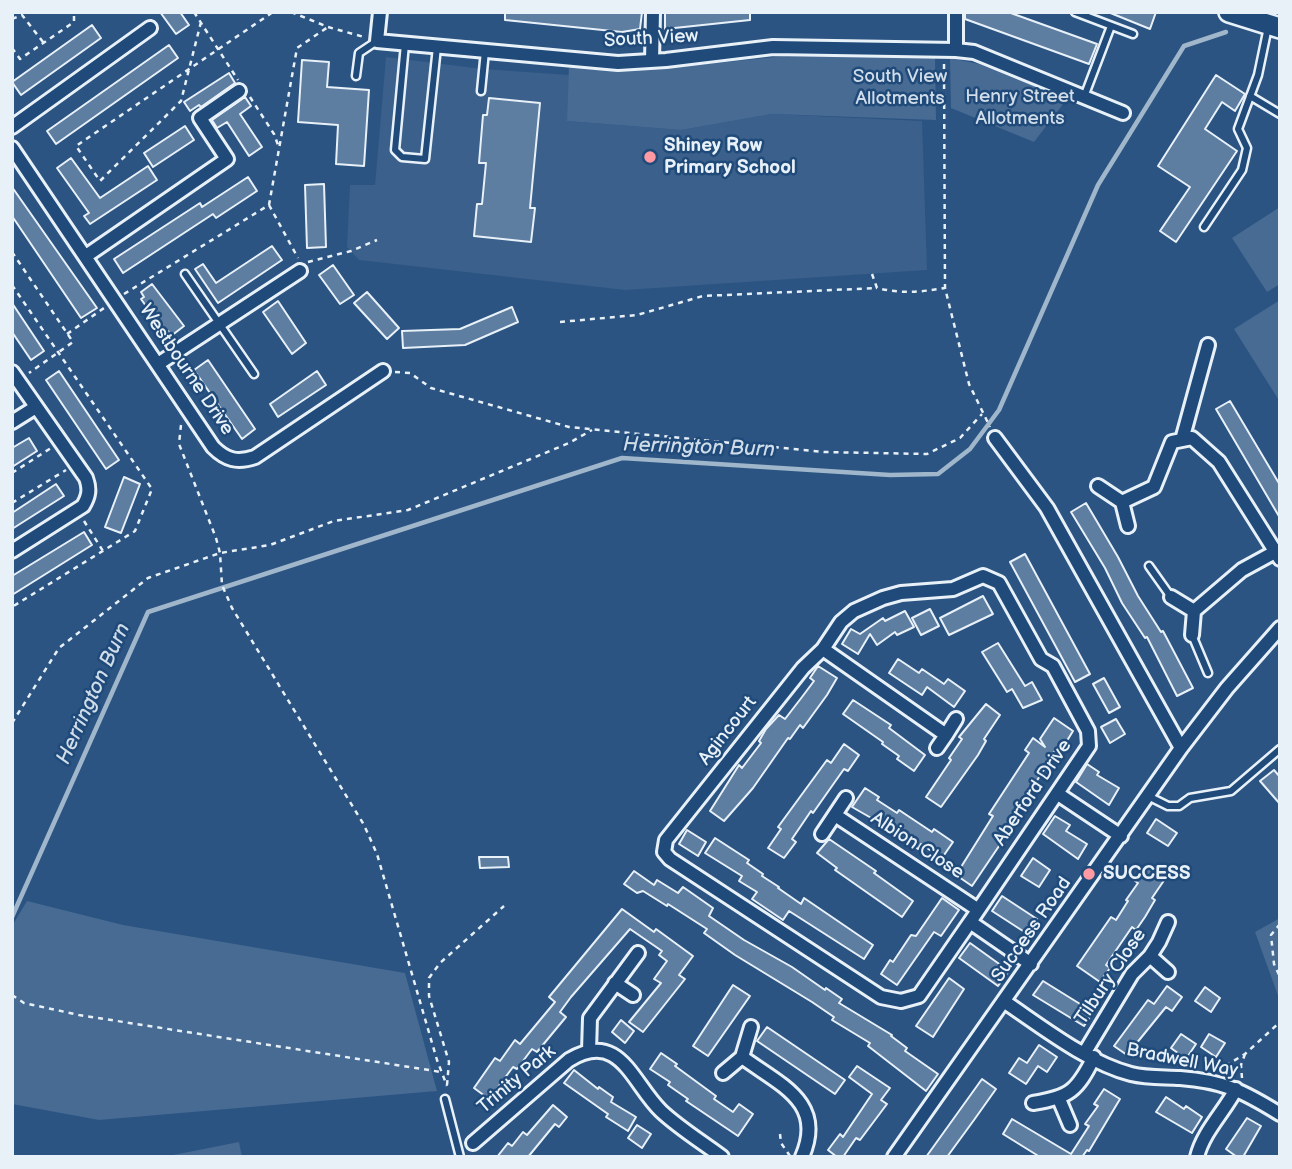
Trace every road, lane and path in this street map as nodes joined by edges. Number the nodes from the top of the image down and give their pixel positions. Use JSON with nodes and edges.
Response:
{"nodes":[{"id":1,"x":74,"y":12,"type":"edge"},
{"id":2,"x":273,"y":12,"type":"edge"},
{"id":3,"x":291,"y":12,"type":"edge"},
{"id":4,"x":380,"y":12,"type":"edge"},
{"id":5,"x":653,"y":12,"type":"edge"},
{"id":6,"x":956,"y":12,"type":"edge"},
{"id":7,"x":1075,"y":12,"type":"edge"},
{"id":8,"x":1229,"y":12,"type":"edge"},
{"id":9,"x":12,"y":19,"type":"edge"},
{"id":10,"x":201,"y":22,"type":"dead end"},
{"id":11,"x":1111,"y":26,"type":"junction"},
{"id":12,"x":1274,"y":26,"type":"edge"},
{"id":13,"x":328,"y":27,"type":"junction"},
{"id":14,"x":150,"y":28,"type":"dead end"},
{"id":15,"x":1133,"y":34,"type":"dead end"},
{"id":16,"x":377,"y":41,"type":"junction"},
{"id":17,"x":43,"y":42,"type":"junction"},
{"id":18,"x":405,"y":44,"type":"junction"},
{"id":19,"x":437,"y":47,"type":"junction"},
{"id":20,"x":12,"y":48,"type":"edge"},
{"id":21,"x":950,"y":50,"type":"junction"},
{"id":22,"x":485,"y":51,"type":"junction"},
{"id":23,"x":652,"y":61,"type":"junction"},
{"id":24,"x":189,"y":68,"type":"junction"},
{"id":25,"x":356,"y":76,"type":"dead end"},
{"id":26,"x":239,"y":91,"type":"dead end"},
{"id":27,"x":481,"y":91,"type":"dead end"},
{"id":28,"x":1250,"y":96,"type":"junction"},
{"id":29,"x":1084,"y":97,"type":"junction"},
{"id":30,"x":1123,"y":113,"type":"dead end"},
{"id":31,"x":1280,"y":114,"type":"edge"},
{"id":32,"x":12,"y":127,"type":"edge"},
{"id":33,"x":12,"y":148,"type":"edge"},
{"id":34,"x":269,"y":205,"type":"junction"},
{"id":35,"x":1203,"y":227,"type":"dead end"},
{"id":36,"x":377,"y":240,"type":"dead end"},
{"id":37,"x":12,"y":252,"type":"edge"},
{"id":38,"x":86,"y":256,"type":"junction"},
{"id":39,"x":300,"y":271,"type":"dead end"},
{"id":40,"x":185,"y":274,"type":"dead end"},
{"id":41,"x":872,"y":274,"type":"dead end"},
{"id":42,"x":877,"y":288,"type":"junction"},
{"id":43,"x":945,"y":288,"type":"junction"},
{"id":44,"x":115,"y":300,"type":"junction"},
{"id":45,"x":559,"y":322,"type":"dead end"},
{"id":46,"x":219,"y":324,"type":"junction"},
{"id":47,"x":67,"y":334,"type":"junction"},
{"id":48,"x":1208,"y":345,"type":"dead end"},
{"id":49,"x":158,"y":364,"type":"junction"},
{"id":50,"x":383,"y":372,"type":"joint"},
{"id":51,"x":254,"y":374,"type":"dead end"},
{"id":52,"x":15,"y":376,"type":"edge"},
{"id":53,"x":185,"y":404,"type":"junction"},
{"id":54,"x":36,"y":407,"type":"junction"},
{"id":55,"x":982,"y":414,"type":"junction"},
{"id":56,"x":12,"y":422,"type":"edge"},
{"id":57,"x":987,"y":422,"type":"dead end"},
{"id":58,"x":592,"y":430,"type":"junction"},
{"id":59,"x":995,"y":438,"type":"dead end"},
{"id":60,"x":1182,"y":440,"type":"junction"},
{"id":61,"x":61,"y":442,"type":"junction"},
{"id":62,"x":76,"y":464,"type":"junction"},
{"id":63,"x":12,"y":473,"type":"edge"},
{"id":64,"x":1098,"y":486,"type":"dead end"},
{"id":65,"x":1122,"y":502,"type":"junction"},
{"id":66,"x":12,"y":503,"type":"edge"},
{"id":67,"x":80,"y":508,"type":"junction"},
{"id":68,"x":1128,"y":526,"type":"dead end"},
{"id":69,"x":12,"y":551,"type":"edge"},
{"id":70,"x":103,"y":551,"type":"dead end"},
{"id":71,"x":220,"y":553,"type":"junction"},
{"id":72,"x":1277,"y":555,"type":"edge"},
{"id":73,"x":1149,"y":566,"type":"dead end"},
{"id":74,"x":992,"y":578,"type":"joint"},
{"id":75,"x":1171,"y":597,"type":"joint"},
{"id":76,"x":1194,"y":611,"type":"junction"},
{"id":77,"x":1280,"y":628,"type":"edge"},
{"id":78,"x":1192,"y":635,"type":"joint"},
{"id":79,"x":823,"y":649,"type":"junction"},
{"id":80,"x":1208,"y":673,"type":"dead end"},
{"id":81,"x":956,"y":719,"type":"dead end"},
{"id":82,"x":12,"y":723,"type":"edge"},
{"id":83,"x":946,"y":735,"type":"junction"},
{"id":84,"x":937,"y":748,"type":"dead end"},
{"id":85,"x":1181,"y":748,"type":"junction"},
{"id":86,"x":1280,"y":749,"type":"edge"},
{"id":87,"x":1058,"y":794,"type":"junction"},
{"id":88,"x":1148,"y":796,"type":"junction"},
{"id":89,"x":846,"y":798,"type":"dead end"},
{"id":90,"x":835,"y":815,"type":"junction"},
{"id":91,"x":822,"y":834,"type":"dead end"},
{"id":92,"x":1121,"y":836,"type":"junction"},
{"id":93,"x":666,"y":840,"type":"joint"},
{"id":94,"x":504,"y":906,"type":"dead end"},
{"id":95,"x":977,"y":909,"type":"junction"},
{"id":96,"x":970,"y":922,"type":"junction"},
{"id":97,"x":1168,"y":922,"type":"dead end"},
{"id":98,"x":1280,"y":924,"type":"edge"},
{"id":99,"x":638,"y":953,"type":"dead end"},
{"id":100,"x":1150,"y":956,"type":"junction"},
{"id":101,"x":1031,"y":964,"type":"junction"},
{"id":102,"x":1168,"y":972,"type":"dead end"},
{"id":103,"x":1280,"y":977,"type":"edge"},
{"id":104,"x":615,"y":983,"type":"junction"},
{"id":105,"x":12,"y":995,"type":"edge"},
{"id":106,"x":633,"y":995,"type":"dead end"},
{"id":107,"x":1005,"y":1002,"type":"junction"},
{"id":108,"x":1280,"y":1022,"type":"edge"},
{"id":109,"x":751,"y":1027,"type":"dead end"},
{"id":110,"x":589,"y":1051,"type":"junction"},
{"id":111,"x":1245,"y":1054,"type":"junction"},
{"id":112,"x":1089,"y":1055,"type":"junction"},
{"id":113,"x":742,"y":1057,"type":"junction"},
{"id":114,"x":441,"y":1072,"type":"junction"},
{"id":115,"x":723,"y":1073,"type":"dead end"},
{"id":116,"x":1202,"y":1080,"type":"junction"},
{"id":117,"x":1239,"y":1090,"type":"junction"},
{"id":118,"x":445,"y":1099,"type":"dead end"},
{"id":119,"x":1059,"y":1099,"type":"junction"},
{"id":120,"x":1033,"y":1103,"type":"dead end"},
{"id":121,"x":1280,"y":1114,"type":"edge"},
{"id":122,"x":1070,"y":1125,"type":"dead end"},
{"id":123,"x":780,"y":1134,"type":"dead end"},
{"id":124,"x":473,"y":1143,"type":"dead end"},
{"id":125,"x":460,"y":1157,"type":"edge"},
{"id":126,"x":722,"y":1157,"type":"edge"},
{"id":127,"x":791,"y":1157,"type":"edge"},
{"id":128,"x":802,"y":1157,"type":"edge"},
{"id":129,"x":894,"y":1157,"type":"edge"},
{"id":130,"x":1197,"y":1157,"type":"edge"}],
"edges":[{"from":1,"to":17,"type":"path"},
{"from":2,"to":24,"type":"path"},
{"from":3,"to":13,"type":"path"},
{"from":4,"to":16,"type":"street"},
{"from":5,"to":23,"type":"street"},
{"from":6,"to":21,"type":"street"},
{"from":7,"to":11,"type":"lane"},
{"from":8,"to":12,"type":"main road"},
{"from":9,"to":17,"type":"path"},
{"from":10,"to":24,"type":"path"},
{"from":11,"to":15,"type":"lane"},
{"from":11,"to":29,"type":"lane"},
{"from":12,"to":28,"type":"lane"},
{"from":13,"to":16,"type":"path"},
{"from":13,"to":34,"type":"path"},
{"from":14,"to":32,"type":"street"},
{"from":16,"to":18,"type":"street","name":"South View"},
{"from":16,"to":25,"type":"lane"},
{"from":17,"to":20,"type":"path"},
{"from":18,"to":19,"type":"street","name":"South View"},
{"from":18,"to":19,"type":"lane"},
{"from":19,"to":22,"type":"street","name":"South View"},
{"from":21,"to":23,"type":"street","name":"South View"},
{"from":21,"to":29,"type":"street","name":"South View"},
{"from":21,"to":43,"type":"path"},
{"from":22,"to":23,"type":"street","name":"South View"},
{"from":22,"to":27,"type":"lane"},
{"from":24,"to":24,"type":"path"},
{"from":26,"to":38,"type":"street"},
{"from":28,"to":31,"type":"lane"},
{"from":28,"to":35,"type":"lane"},
{"from":29,"to":30,"type":"street","name":"South View"},
{"from":33,"to":38,"type":"street","name":"Westbourne Drive"},
{"from":34,"to":36,"type":"path"},
{"from":34,"to":44,"type":"path"},
{"from":37,"to":47,"type":"path"},
{"from":38,"to":44,"type":"street","name":"Westbourne Drive"},
{"from":39,"to":46,"type":"street"},
{"from":40,"to":46,"type":"lane"},
{"from":41,"to":42,"type":"path"},
{"from":42,"to":43,"type":"path"},
{"from":42,"to":45,"type":"path"},
{"from":43,"to":55,"type":"path"},
{"from":44,"to":47,"type":"path"},
{"from":44,"to":49,"type":"street","name":"Westbourne Drive"},
{"from":46,"to":49,"type":"street"},
{"from":46,"to":51,"type":"lane"},
{"from":47,"to":52,"type":"path"},
{"from":48,"to":60,"type":"street"},
{"from":49,"to":53,"type":"street","name":"Westbourne Drive"},
{"from":50,"to":53,"type":"street","name":"Westbourne Drive"},
{"from":50,"to":58,"type":"path"},
{"from":52,"to":54,"type":"street"},
{"from":53,"to":71,"type":"path"},
{"from":54,"to":56,"type":"street"},
{"from":54,"to":61,"type":"street"},
{"from":55,"to":57,"type":"path"},
{"from":55,"to":58,"type":"path"},
{"from":58,"to":71,"type":"path"},
{"from":59,"to":85,"type":"street"},
{"from":60,"to":65,"type":"street"},
{"from":60,"to":72,"type":"street"},
{"from":61,"to":62,"type":"street"},
{"from":61,"to":63,"type":"path"},
{"from":62,"to":66,"type":"path"},
{"from":62,"to":67,"type":"street"},
{"from":64,"to":65,"type":"street"},
{"from":65,"to":68,"type":"street"},
{"from":67,"to":69,"type":"street"},
{"from":67,"to":70,"type":"path"},
{"from":71,"to":82,"type":"path"},
{"from":71,"to":114,"type":"path"},
{"from":72,"to":76,"type":"street"},
{"from":73,"to":75,"type":"lane"},
{"from":74,"to":79,"type":"street","name":"Agincourt"},
{"from":74,"to":87,"type":"street","name":"Aberford Drive"},
{"from":75,"to":76,"type":"street"},
{"from":76,"to":78,"type":"street"},
{"from":77,"to":85,"type":"street","name":"Success Road"},
{"from":78,"to":80,"type":"lane"},
{"from":79,"to":83,"type":"street"},
{"from":79,"to":93,"type":"street","name":"Agincourt"},
{"from":81,"to":83,"type":"street"},
{"from":83,"to":84,"type":"street"},
{"from":85,"to":88,"type":"street","name":"Success Road"},
{"from":86,"to":88,"type":"lane"},
{"from":87,"to":92,"type":"street"},
{"from":87,"to":95,"type":"street","name":"Aberford Drive"},
{"from":88,"to":92,"type":"street","name":"Success Road"},
{"from":89,"to":90,"type":"street"},
{"from":90,"to":91,"type":"street"},
{"from":90,"to":95,"type":"street","name":"Albion Close"},
{"from":92,"to":101,"type":"street","name":"Success Road"},
{"from":93,"to":96,"type":"street","name":"Aberford Drive"},
{"from":94,"to":114,"type":"path"},
{"from":95,"to":96,"type":"street","name":"Aberford Drive"},
{"from":96,"to":101,"type":"street"},
{"from":97,"to":100,"type":"street","name":"Tilbury Close"},
{"from":98,"to":103,"type":"path"},
{"from":99,"to":104,"type":"street"},
{"from":100,"to":102,"type":"street"},
{"from":100,"to":112,"type":"street","name":"Tilbury Close"},
{"from":101,"to":107,"type":"street","name":"Success Road"},
{"from":104,"to":106,"type":"street"},
{"from":104,"to":110,"type":"street"},
{"from":105,"to":114,"type":"path"},
{"from":107,"to":112,"type":"street","name":"Bradwell Way"},
{"from":107,"to":129,"type":"street","name":"Success Road"},
{"from":108,"to":111,"type":"path"},
{"from":109,"to":113,"type":"street"},
{"from":110,"to":124,"type":"street","name":"Trinity Park"},
{"from":110,"to":126,"type":"street"},
{"from":111,"to":116,"type":"path"},
{"from":111,"to":117,"type":"path"},
{"from":112,"to":116,"type":"street","name":"Bradwell Way"},
{"from":112,"to":119,"type":"street","name":"Tilbury Close"},
{"from":113,"to":115,"type":"street"},
{"from":113,"to":128,"type":"street"},
{"from":116,"to":117,"type":"street","name":"Bradwell Way"},
{"from":117,"to":121,"type":"street","name":"Bradwell Way"},
{"from":117,"to":130,"type":"street"},
{"from":118,"to":125,"type":"lane"},
{"from":119,"to":120,"type":"street"},
{"from":119,"to":122,"type":"street"},
{"from":123,"to":127,"type":"path"}]}
